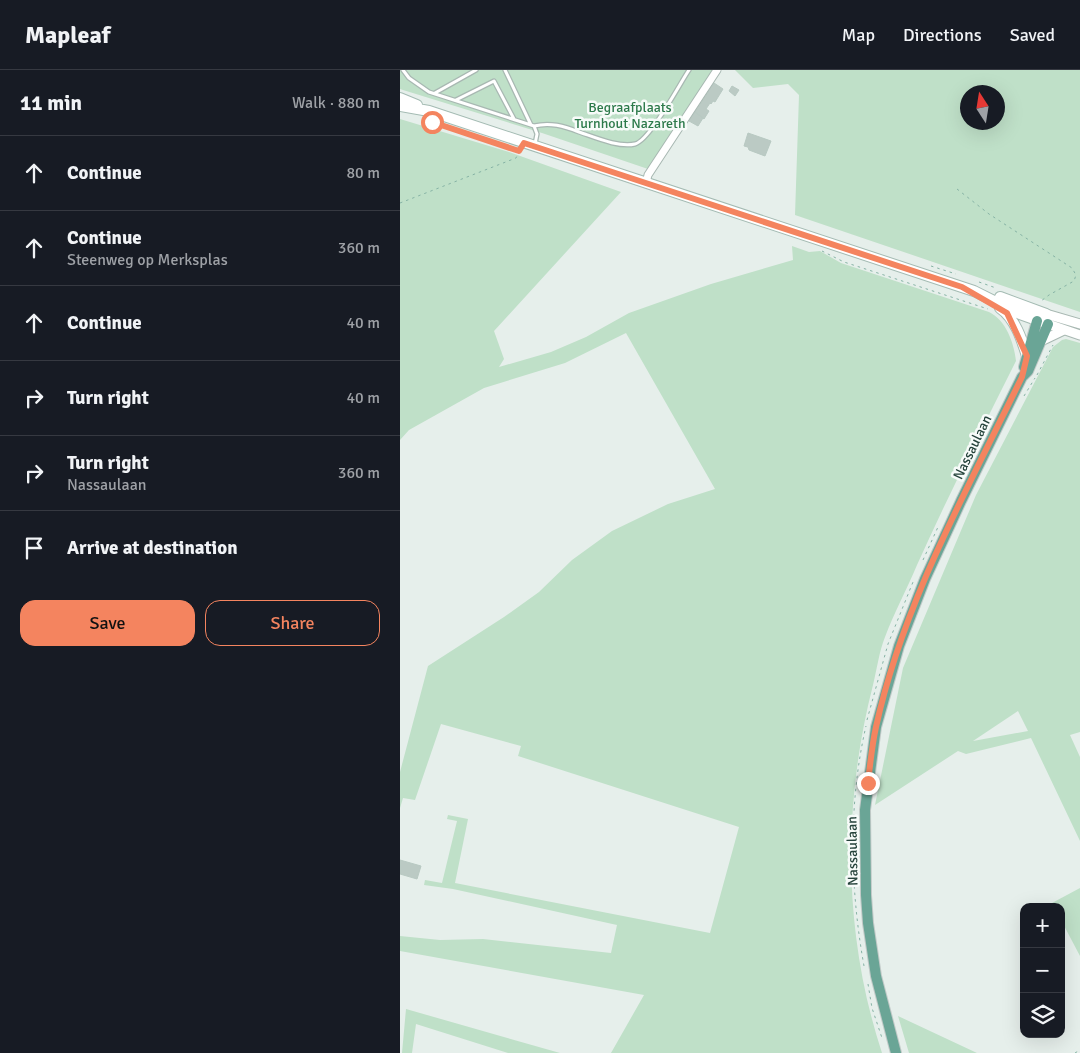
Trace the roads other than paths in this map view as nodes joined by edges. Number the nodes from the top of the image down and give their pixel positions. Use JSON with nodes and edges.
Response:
{"nodes":[{"id":1,"x":403,"y":70,"type":"edge"},
{"id":2,"x":476,"y":70,"type":"edge"},
{"id":3,"x":504,"y":70,"type":"edge"},
{"id":4,"x":689,"y":70,"type":"edge"},
{"id":5,"x":717,"y":70,"type":"edge"},
{"id":6,"x":435,"y":94,"type":"junction"},
{"id":7,"x":400,"y":98,"type":"edge"},
{"id":8,"x":456,"y":100,"type":"junction"},
{"id":9,"x":400,"y":106,"type":"edge"},
{"id":10,"x":429,"y":111,"type":"junction"},
{"id":11,"x":514,"y":119,"type":"junction"},
{"id":12,"x":533,"y":125,"type":"junction"},
{"id":13,"x":534,"y":146,"type":"junction"},
{"id":14,"x":646,"y":183,"type":"junction"},
{"id":15,"x":962,"y":287,"type":"junction"},
{"id":16,"x":1042,"y":318,"type":"junction"},
{"id":17,"x":1080,"y":324,"type":"edge"},
{"id":18,"x":1064,"y":330,"type":"junction"},
{"id":19,"x":1080,"y":335,"type":"edge"},
{"id":20,"x":1041,"y":341,"type":"junction"},
{"id":21,"x":1027,"y":356,"type":"junction"},
{"id":22,"x":1022,"y":377,"type":"junction"},
{"id":23,"x":896,"y":1053,"type":"edge"}],
"edges":[{"from":1,"to":6,"type":"lane"},
{"from":2,"to":6,"type":"lane"},
{"from":3,"to":12,"type":"lane"},
{"from":4,"to":12,"type":"lane"},
{"from":5,"to":14,"type":"street"},
{"from":6,"to":8,"type":"lane"},
{"from":7,"to":10,"type":"main road"},
{"from":8,"to":11,"type":"lane"},
{"from":8,"to":11,"type":"lane"},
{"from":9,"to":10,"type":"main road"},
{"from":10,"to":13,"type":"main road"},
{"from":11,"to":12,"type":"lane"},
{"from":12,"to":13,"type":"lane"},
{"from":13,"to":14,"type":"main road"},
{"from":14,"to":15,"type":"main road"},
{"from":15,"to":16,"type":"main road"},
{"from":15,"to":21,"type":"main road"},
{"from":16,"to":17,"type":"street"},
{"from":16,"to":18,"type":"street"},
{"from":16,"to":20,"type":"main road","name":"Nassaulaan"},
{"from":16,"to":21,"type":"main road","name":"Nassaulaan"},
{"from":18,"to":19,"type":"street"},
{"from":18,"to":20,"type":"street"},
{"from":20,"to":22,"type":"main road","name":"Nassaulaan"},
{"from":21,"to":22,"type":"main road","name":"Nassaulaan"},
{"from":22,"to":23,"type":"main road","name":"Nassaulaan"}]}
